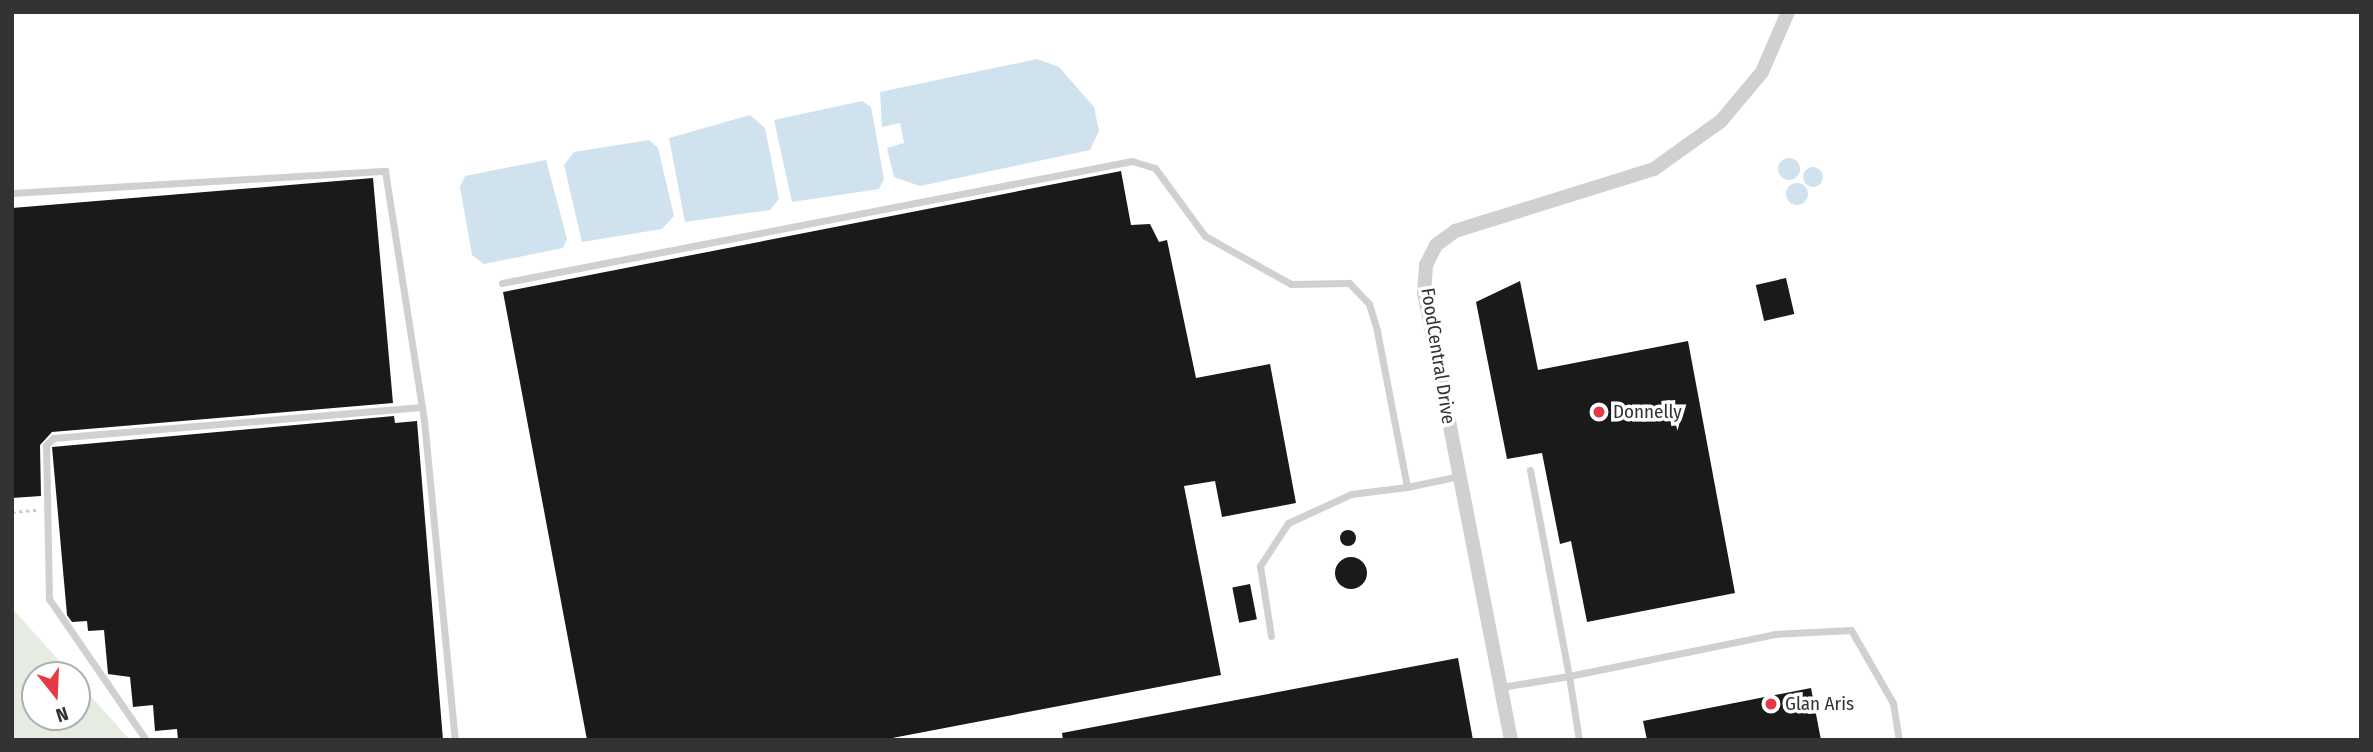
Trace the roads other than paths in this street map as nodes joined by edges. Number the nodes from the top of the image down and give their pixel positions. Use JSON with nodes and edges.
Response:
{"nodes":[{"id":1,"x":1788,"y":12,"type":"edge"},
{"id":2,"x":12,"y":193,"type":"edge"},
{"id":3,"x":502,"y":283,"type":"dead end"},
{"id":4,"x":422,"y":407,"type":"junction"},
{"id":5,"x":1530,"y":470,"type":"dead end"},
{"id":6,"x":1459,"y":476,"type":"junction"},
{"id":7,"x":1407,"y":487,"type":"junction"},
{"id":8,"x":1271,"y":636,"type":"dead end"},
{"id":9,"x":1569,"y":676,"type":"junction"},
{"id":10,"x":1501,"y":688,"type":"junction"},
{"id":11,"x":146,"y":740,"type":"edge"},
{"id":12,"x":455,"y":740,"type":"edge"},
{"id":13,"x":1511,"y":740,"type":"edge"},
{"id":14,"x":1579,"y":740,"type":"edge"},
{"id":15,"x":1899,"y":740,"type":"edge"}],
"edges":[{"from":1,"to":6,"type":"street","name":"FoodCentral Drive"},
{"from":2,"to":4,"type":"lane"},
{"from":3,"to":7,"type":"lane"},
{"from":4,"to":11,"type":"lane"},
{"from":4,"to":12,"type":"lane"},
{"from":5,"to":9,"type":"lane"},
{"from":6,"to":7,"type":"lane"},
{"from":6,"to":10,"type":"street","name":"FoodCentral Drive"},
{"from":7,"to":8,"type":"lane"},
{"from":9,"to":10,"type":"lane"},
{"from":9,"to":14,"type":"lane"},
{"from":9,"to":15,"type":"lane"},
{"from":10,"to":13,"type":"street","name":"FoodCentral Drive"}]}
